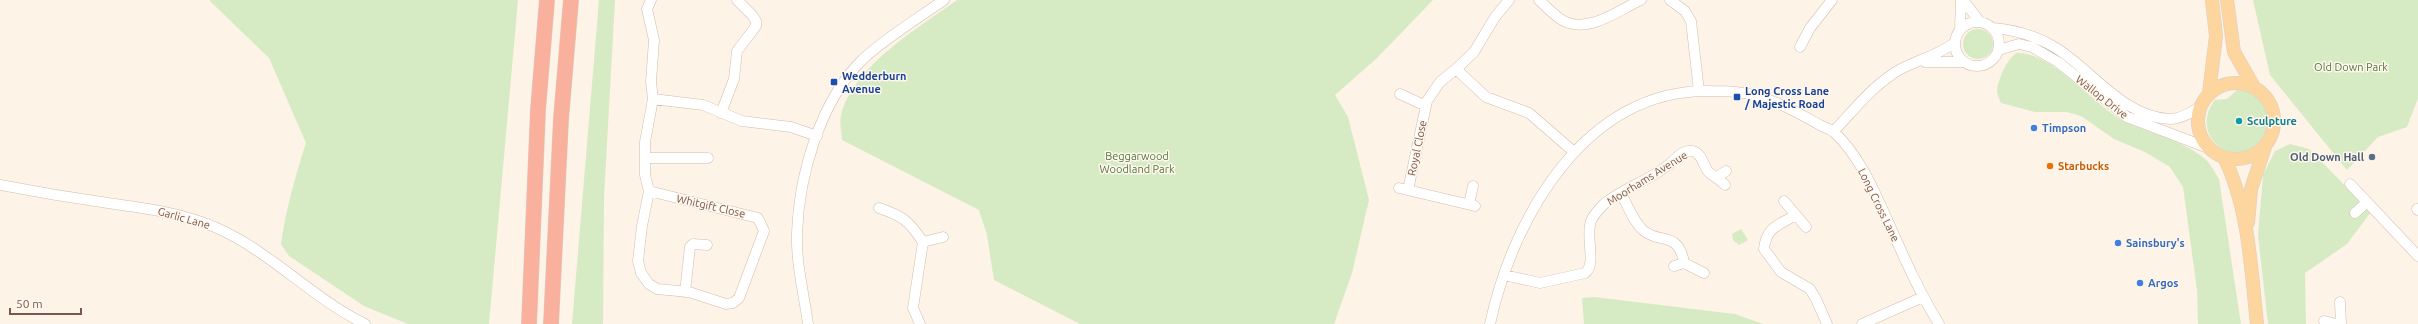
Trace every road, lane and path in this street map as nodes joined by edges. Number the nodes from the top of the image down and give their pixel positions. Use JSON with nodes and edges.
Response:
{"nodes":[{"id":1,"x":547,"y":0,"type":"edge"},
{"id":2,"x":571,"y":0,"type":"edge"},
{"id":3,"x":651,"y":0,"type":"edge"},
{"id":4,"x":737,"y":0,"type":"edge"},
{"id":5,"x":944,"y":0,"type":"edge"},
{"id":6,"x":1509,"y":0,"type":"edge"},
{"id":7,"x":1539,"y":0,"type":"edge"},
{"id":8,"x":1640,"y":0,"type":"edge"},
{"id":9,"x":1962,"y":0,"type":"edge"},
{"id":10,"x":2212,"y":0,"type":"edge"},
{"id":11,"x":2227,"y":0,"type":"edge"},
{"id":12,"x":1674,"y":1,"type":"edge"},
{"id":13,"x":1830,"y":1,"type":"edge"},
{"id":14,"x":1980,"y":22,"type":"junction"},
{"id":15,"x":1993,"y":28,"type":"junction"},
{"id":16,"x":1960,"y":30,"type":"junction"},
{"id":17,"x":1954,"y":43,"type":"junction"},
{"id":18,"x":1800,"y":47,"type":"dead end"},
{"id":19,"x":1998,"y":50,"type":"junction"},
{"id":20,"x":1922,"y":62,"type":"junction"},
{"id":21,"x":1963,"y":62,"type":"junction"},
{"id":22,"x":1456,"y":69,"type":"junction"},
{"id":23,"x":2254,"y":87,"type":"junction"},
{"id":24,"x":1699,"y":91,"type":"junction"},
{"id":25,"x":2209,"y":93,"type":"junction"},
{"id":26,"x":1400,"y":94,"type":"dead end"},
{"id":27,"x":653,"y":100,"type":"junction"},
{"id":28,"x":1426,"y":106,"type":"junction"},
{"id":29,"x":2201,"y":106,"type":"junction"},
{"id":30,"x":722,"y":113,"type":"junction"},
{"id":31,"x":1834,"y":131,"type":"junction"},
{"id":32,"x":817,"y":136,"type":"junction"},
{"id":33,"x":2266,"y":145,"type":"junction"},
{"id":34,"x":2211,"y":149,"type":"junction"},
{"id":35,"x":1574,"y":152,"type":"junction"},
{"id":36,"x":2224,"y":157,"type":"junction"},
{"id":37,"x":645,"y":158,"type":"junction"},
{"id":38,"x":708,"y":158,"type":"dead end"},
{"id":39,"x":1726,"y":170,"type":"dead end"},
{"id":40,"x":1716,"y":177,"type":"junction"},
{"id":41,"x":2350,"y":184,"type":"dead end"},
{"id":42,"x":0,"y":185,"type":"edge"},
{"id":43,"x":1725,"y":185,"type":"dead end"},
{"id":44,"x":1473,"y":186,"type":"dead end"},
{"id":45,"x":649,"y":191,"type":"junction"},
{"id":46,"x":1621,"y":194,"type":"junction"},
{"id":47,"x":1784,"y":201,"type":"dead end"},
{"id":48,"x":2367,"y":202,"type":"junction"},
{"id":49,"x":879,"y":208,"type":"dead end"},
{"id":50,"x":2355,"y":213,"type":"dead end"},
{"id":51,"x":1794,"y":216,"type":"junction"},
{"id":52,"x":1806,"y":227,"type":"dead end"},
{"id":53,"x":2247,"y":235,"type":"junction"},
{"id":54,"x":943,"y":237,"type":"dead end"},
{"id":55,"x":923,"y":242,"type":"junction"},
{"id":56,"x":707,"y":245,"type":"dead end"},
{"id":57,"x":2418,"y":256,"type":"edge"},
{"id":58,"x":1684,"y":263,"type":"junction"},
{"id":59,"x":1674,"y":266,"type":"dead end"},
{"id":60,"x":1704,"y":273,"type":"dead end"},
{"id":61,"x":1504,"y":275,"type":"junction"},
{"id":62,"x":685,"y":292,"type":"junction"},
{"id":63,"x":1923,"y":298,"type":"junction"},
{"id":64,"x":2340,"y":302,"type":"dead end"},
{"id":65,"x":2324,"y":321,"type":"dead end"},
{"id":66,"x":365,"y":324,"type":"edge"},
{"id":67,"x":529,"y":324,"type":"edge"},
{"id":68,"x":551,"y":324,"type":"edge"},
{"id":69,"x":808,"y":324,"type":"edge"},
{"id":70,"x":920,"y":324,"type":"edge"},
{"id":71,"x":1490,"y":324,"type":"edge"},
{"id":72,"x":1827,"y":324,"type":"edge"},
{"id":73,"x":1862,"y":324,"type":"edge"},
{"id":74,"x":1939,"y":324,"type":"edge"},
{"id":75,"x":2257,"y":324,"type":"edge"},
{"id":76,"x":2336,"y":324,"type":"edge"},
{"id":77,"x":2341,"y":324,"type":"edge"}],
"edges":[{"from":1,"to":67,"type":"highway"},
{"from":2,"to":68,"type":"highway"},
{"from":3,"to":27,"type":"street","name":"Whitgift Close"},
{"from":4,"to":30,"type":"street"},
{"from":5,"to":32,"type":"street"},
{"from":6,"to":22,"type":"street","name":"Royal Close"},
{"from":7,"to":8,"type":"street"},
{"from":9,"to":14,"type":"street","name":"Wallop Drive"},
{"from":9,"to":16,"type":"street","name":"Wallop Drive"},
{"from":10,"to":25,"type":"main road"},
{"from":11,"to":23,"type":"main road"},
{"from":12,"to":24,"type":"street"},
{"from":13,"to":18,"type":"street"},
{"from":14,"to":15,"type":"street","name":"Wallop Drive"},
{"from":14,"to":16,"type":"street"},
{"from":15,"to":19,"type":"street"},
{"from":15,"to":29,"type":"street","name":"Wallop Drive"},
{"from":16,"to":17,"type":"street","name":"Wallop Drive"},
{"from":17,"to":20,"type":"street"},
{"from":17,"to":21,"type":"street"},
{"from":19,"to":21,"type":"street"},
{"from":19,"to":34,"type":"street","name":"Wallop Drive"},
{"from":20,"to":21,"type":"street"},
{"from":20,"to":31,"type":"street"},
{"from":22,"to":28,"type":"street","name":"Royal Close"},
{"from":22,"to":35,"type":"street"},
{"from":23,"to":25,"type":"main road"},
{"from":23,"to":33,"type":"main road"},
{"from":24,"to":31,"type":"street","name":"Long Cross Lane"},
{"from":24,"to":35,"type":"street","name":"Long Cross Lane"},
{"from":25,"to":29,"type":"main road"},
{"from":26,"to":28,"type":"street","name":"Royal Close"},
{"from":27,"to":30,"type":"street"},
{"from":27,"to":37,"type":"street","name":"Whitgift Close"},
{"from":28,"to":44,"type":"street","name":"Royal Close"},
{"from":29,"to":34,"type":"main road"},
{"from":30,"to":32,"type":"street"},
{"from":31,"to":63,"type":"street","name":"Long Cross Lane"},
{"from":32,"to":69,"type":"street"},
{"from":33,"to":36,"type":"main road"},
{"from":33,"to":53,"type":"main road"},
{"from":34,"to":36,"type":"main road"},
{"from":35,"to":61,"type":"street","name":"Long Cross Lane"},
{"from":36,"to":53,"type":"main road"},
{"from":37,"to":38,"type":"street"},
{"from":37,"to":45,"type":"street","name":"Whitgift Close"},
{"from":39,"to":40,"type":"street"},
{"from":40,"to":43,"type":"street","name":"Moorhams Avenue"},
{"from":40,"to":46,"type":"street","name":"Moorhams Avenue"},
{"from":41,"to":48,"type":"street"},
{"from":42,"to":66,"type":"street","name":"Garlic Lane"},
{"from":45,"to":62,"type":"street","name":"Whitgift Close"},
{"from":45,"to":62,"type":"street","name":"Whitgift Close"},
{"from":46,"to":58,"type":"street"},
{"from":46,"to":61,"type":"street","name":"Moorhams Avenue"},
{"from":47,"to":51,"type":"street"},
{"from":48,"to":50,"type":"street"},
{"from":48,"to":57,"type":"street"},
{"from":49,"to":55,"type":"street"},
{"from":51,"to":52,"type":"street"},
{"from":51,"to":72,"type":"street"},
{"from":53,"to":75,"type":"main road"},
{"from":54,"to":55,"type":"street"},
{"from":55,"to":70,"type":"street"},
{"from":56,"to":62,"type":"street"},
{"from":58,"to":59,"type":"street"},
{"from":58,"to":60,"type":"street"},
{"from":61,"to":71,"type":"street","name":"Long Cross Lane"},
{"from":63,"to":73,"type":"street"},
{"from":63,"to":74,"type":"street","name":"Long Cross Lane"},
{"from":64,"to":77,"type":"street"},
{"from":65,"to":76,"type":"street"}]}
